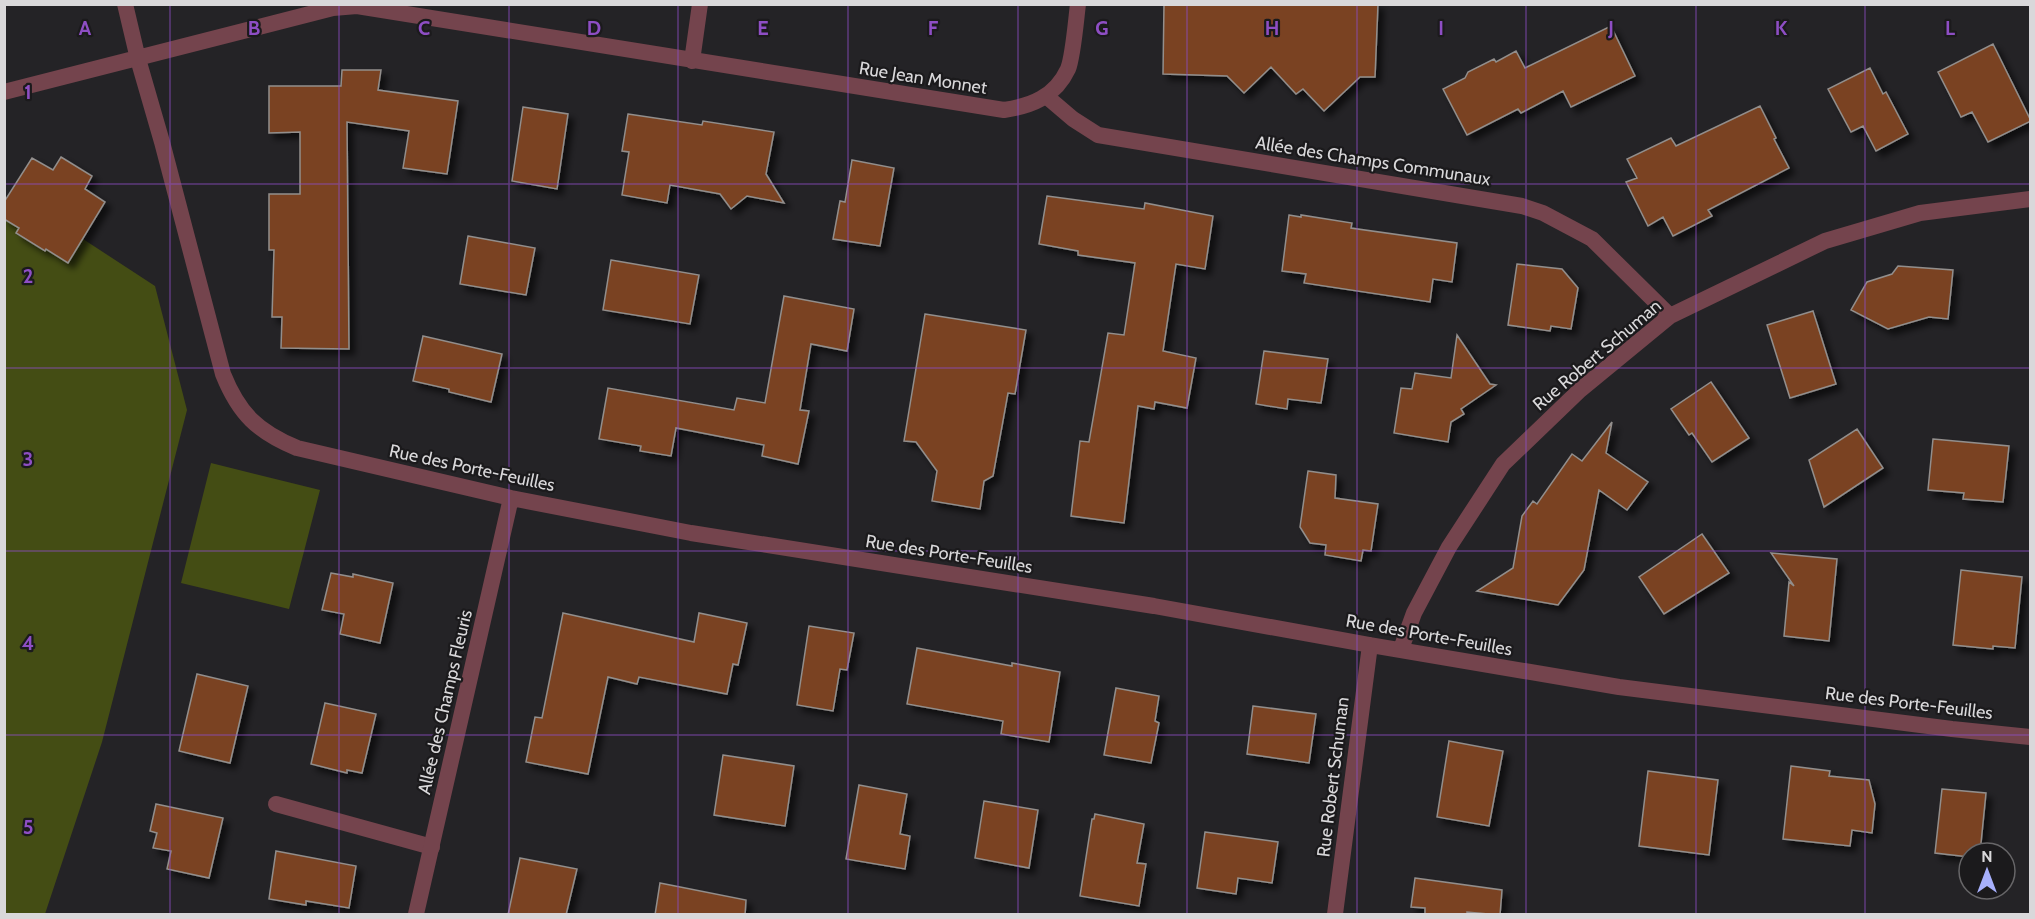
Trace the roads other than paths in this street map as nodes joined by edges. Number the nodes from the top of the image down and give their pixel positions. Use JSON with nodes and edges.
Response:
{"nodes":[{"id":1,"x":125,"y":4,"type":"edge"},
{"id":2,"x":700,"y":4,"type":"edge"},
{"id":3,"x":1078,"y":4,"type":"edge"},
{"id":4,"x":138,"y":59,"type":"junction"},
{"id":5,"x":692,"y":61,"type":"junction"},
{"id":6,"x":4,"y":92,"type":"edge"},
{"id":7,"x":1046,"y":96,"type":"junction"},
{"id":8,"x":2031,"y":199,"type":"edge"},
{"id":9,"x":1670,"y":316,"type":"junction"},
{"id":10,"x":511,"y":498,"type":"junction"},
{"id":11,"x":1370,"y":645,"type":"junction"},
{"id":12,"x":1401,"y":650,"type":"junction"},
{"id":13,"x":2031,"y":737,"type":"edge"},
{"id":14,"x":276,"y":804,"type":"dead end"},
{"id":15,"x":432,"y":847,"type":"junction"},
{"id":16,"x":416,"y":915,"type":"edge"},
{"id":17,"x":1335,"y":915,"type":"edge"}],
"edges":[{"from":1,"to":4,"type":"street"},
{"from":2,"to":5,"type":"street"},
{"from":3,"to":7,"type":"street","name":"Rue Jean Monnet"},
{"from":4,"to":5,"type":"street","name":"Rue Jean Monnet"},
{"from":4,"to":6,"type":"street","name":"Rue Jean Monnet"},
{"from":4,"to":10,"type":"street","name":"Rue des Porte-Feuilles"},
{"from":5,"to":7,"type":"street","name":"Rue Jean Monnet"},
{"from":7,"to":9,"type":"street","name":"Allée des Champs Communaux"},
{"from":8,"to":9,"type":"street","name":"Rue Robert Schuman"},
{"from":9,"to":12,"type":"street","name":"Rue Robert Schuman"},
{"from":10,"to":11,"type":"street","name":"Rue des Porte-Feuilles"},
{"from":10,"to":15,"type":"street","name":"Allée des Champs Fleuris"},
{"from":11,"to":12,"type":"street","name":"Rue des Porte-Feuilles"},
{"from":11,"to":17,"type":"street","name":"Rue Robert Schuman"},
{"from":12,"to":13,"type":"street","name":"Rue des Porte-Feuilles"},
{"from":14,"to":15,"type":"street"},
{"from":15,"to":16,"type":"street","name":"Allée des Champs Fleuris"}]}
